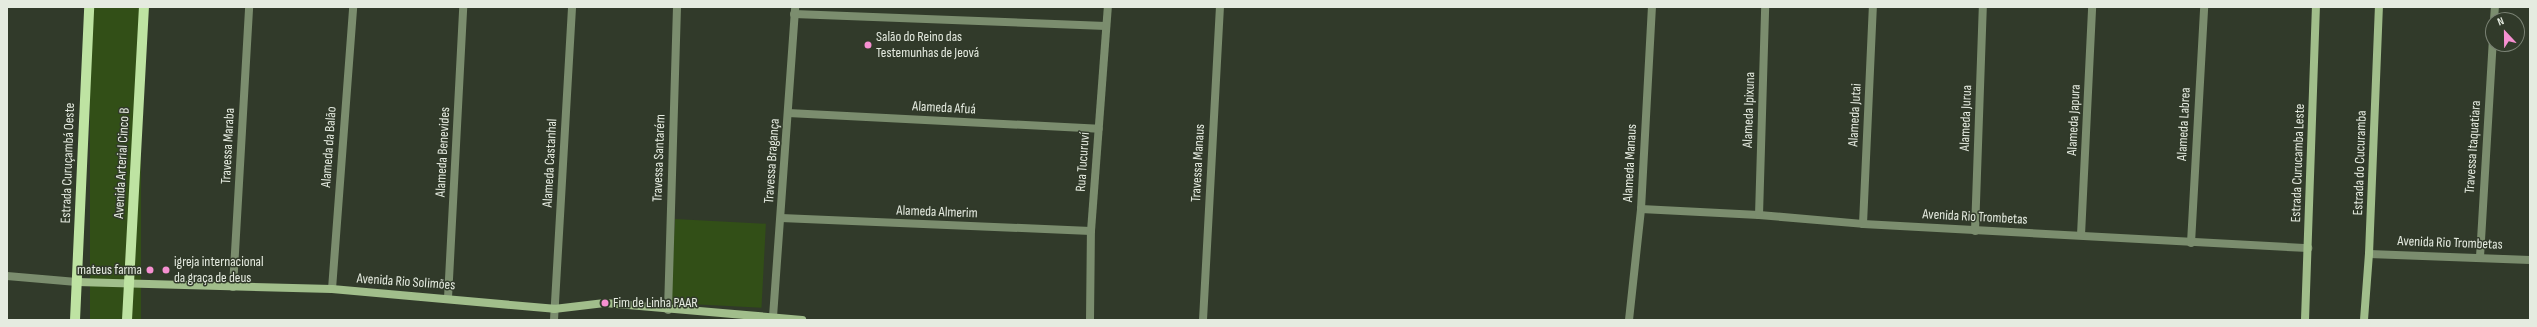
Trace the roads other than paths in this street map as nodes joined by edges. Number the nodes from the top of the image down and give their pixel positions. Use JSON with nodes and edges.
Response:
{"nodes":[{"id":1,"x":89,"y":7,"type":"edge"},
{"id":2,"x":144,"y":7,"type":"edge"},
{"id":3,"x":249,"y":7,"type":"edge"},
{"id":4,"x":353,"y":7,"type":"edge"},
{"id":5,"x":464,"y":7,"type":"edge"},
{"id":6,"x":572,"y":7,"type":"edge"},
{"id":7,"x":677,"y":7,"type":"edge"},
{"id":8,"x":1108,"y":7,"type":"edge"},
{"id":9,"x":1220,"y":7,"type":"edge"},
{"id":10,"x":1652,"y":7,"type":"edge"},
{"id":11,"x":1765,"y":7,"type":"edge"},
{"id":12,"x":1873,"y":7,"type":"edge"},
{"id":13,"x":1983,"y":7,"type":"edge"},
{"id":14,"x":2092,"y":7,"type":"edge"},
{"id":15,"x":2204,"y":7,"type":"edge"},
{"id":16,"x":2316,"y":7,"type":"edge"},
{"id":17,"x":2379,"y":7,"type":"edge"},
{"id":18,"x":795,"y":10,"type":"edge"},
{"id":19,"x":1106,"y":26,"type":"junction"},
{"id":20,"x":2492,"y":52,"type":"edge"},
{"id":21,"x":788,"y":113,"type":"junction"},
{"id":22,"x":1099,"y":129,"type":"junction"},
{"id":23,"x":1641,"y":209,"type":"junction"},
{"id":24,"x":1759,"y":215,"type":"junction"},
{"id":25,"x":781,"y":218,"type":"junction"},
{"id":26,"x":1863,"y":224,"type":"junction"},
{"id":27,"x":1091,"y":231,"type":"junction"},
{"id":28,"x":1975,"y":231,"type":"junction"},
{"id":29,"x":2081,"y":235,"type":"junction"},
{"id":30,"x":2190,"y":243,"type":"junction"},
{"id":31,"x":2308,"y":248,"type":"junction"},
{"id":32,"x":2369,"y":254,"type":"junction"},
{"id":33,"x":2480,"y":256,"type":"junction"},
{"id":34,"x":2530,"y":260,"type":"edge"},
{"id":35,"x":7,"y":276,"type":"edge"},
{"id":36,"x":77,"y":282,"type":"junction"},
{"id":37,"x":129,"y":285,"type":"junction"},
{"id":38,"x":233,"y":287,"type":"junction"},
{"id":39,"x":332,"y":289,"type":"junction"},
{"id":40,"x":448,"y":298,"type":"junction"},
{"id":41,"x":554,"y":309,"type":"junction"},
{"id":42,"x":668,"y":310,"type":"junction"},
{"id":43,"x":773,"y":317,"type":"junction"},
{"id":44,"x":75,"y":320,"type":"edge"},
{"id":45,"x":127,"y":320,"type":"edge"},
{"id":46,"x":554,"y":320,"type":"edge"},
{"id":47,"x":802,"y":320,"type":"edge"},
{"id":48,"x":1090,"y":320,"type":"edge"},
{"id":49,"x":1203,"y":320,"type":"edge"},
{"id":50,"x":1629,"y":320,"type":"edge"},
{"id":51,"x":2305,"y":320,"type":"edge"},
{"id":52,"x":2364,"y":320,"type":"edge"}],
"edges":[{"from":1,"to":36,"type":"main road","name":"Estrada Curuçambá Oeste"},
{"from":2,"to":37,"type":"main road","name":"Avenida Arterial Cinco B"},
{"from":3,"to":38,"type":"street","name":"Travessa Maraba"},
{"from":4,"to":39,"type":"street","name":"Alameda da Balão"},
{"from":5,"to":40,"type":"street","name":"Alameda Benevides"},
{"from":6,"to":41,"type":"street","name":"Alameda Castanhal"},
{"from":7,"to":42,"type":"street","name":"Travessa Santarém"},
{"from":8,"to":19,"type":"street","name":"Rua Tucuruví"},
{"from":9,"to":49,"type":"street","name":"Travessa Manaus"},
{"from":10,"to":23,"type":"street","name":"Alameda Manaus"},
{"from":11,"to":24,"type":"street","name":"Alameda Ipixuna"},
{"from":12,"to":26,"type":"street","name":"Alameda Jutai"},
{"from":13,"to":28,"type":"street","name":"Alameda Jurua"},
{"from":14,"to":29,"type":"street","name":"Alameda Japura"},
{"from":15,"to":30,"type":"street","name":"Alameda Labrea"},
{"from":16,"to":31,"type":"main road","name":"Estrada Curucamba Leste"},
{"from":17,"to":32,"type":"main road","name":"Estrada do Cucuramba"},
{"from":18,"to":19,"type":"street"},
{"from":18,"to":21,"type":"street","name":"Travessa Bragança"},
{"from":19,"to":22,"type":"street","name":"Rua Tucuruví"},
{"from":20,"to":33,"type":"street","name":"Travessa Itaquatiara"},
{"from":21,"to":22,"type":"street","name":"Alameda Afuá"},
{"from":21,"to":25,"type":"street","name":"Travessa Bragança"},
{"from":22,"to":27,"type":"street","name":"Rua Tucuruví"},
{"from":23,"to":24,"type":"street","name":"Avenida Rio Trombetas"},
{"from":23,"to":50,"type":"street","name":"Alameda Manaus"},
{"from":24,"to":26,"type":"street","name":"Avenida Rio Trombetas"},
{"from":25,"to":27,"type":"street","name":"Alameda Almerim"},
{"from":25,"to":43,"type":"street","name":"Travessa Bragança"},
{"from":26,"to":28,"type":"street","name":"Avenida Rio Trombetas"},
{"from":27,"to":48,"type":"street","name":"Rua Tucuruví"},
{"from":28,"to":29,"type":"street","name":"Avenida Rio Trombetas"},
{"from":29,"to":30,"type":"street","name":"Avenida Rio Trombetas"},
{"from":30,"to":31,"type":"street","name":"Avenida Rio Trombetas"},
{"from":31,"to":51,"type":"main road","name":"Estrada Curucamba Leste"},
{"from":32,"to":33,"type":"street","name":"Avenida Rio Trombetas"},
{"from":32,"to":52,"type":"main road","name":"Estrada do Cucuramba"},
{"from":33,"to":34,"type":"street","name":"Avenida Rio Trombetas"},
{"from":35,"to":36,"type":"street","name":"Avenida Rio Solimões"},
{"from":36,"to":37,"type":"main road","name":"Avenida Rio Solimões"},
{"from":36,"to":44,"type":"main road","name":"Estrada Curuçambá Oeste"},
{"from":37,"to":38,"type":"main road","name":"Avenida Rio Solimões"},
{"from":37,"to":45,"type":"main road","name":"Avenida Arterial Cinco B"},
{"from":38,"to":39,"type":"main road","name":"Avenida Rio Solimões"},
{"from":39,"to":40,"type":"main road","name":"Avenida Rio Solimões"},
{"from":40,"to":41,"type":"main road","name":"Avenida Rio Solimões"},
{"from":41,"to":42,"type":"main road","name":"Avenida Rio Solimões"},
{"from":41,"to":46,"type":"street","name":"Alameda Castanhal"},
{"from":42,"to":43,"type":"main road","name":"Avenida Rio Solimões"},
{"from":43,"to":47,"type":"main road","name":"Avenida Rio Solimões"}]}
